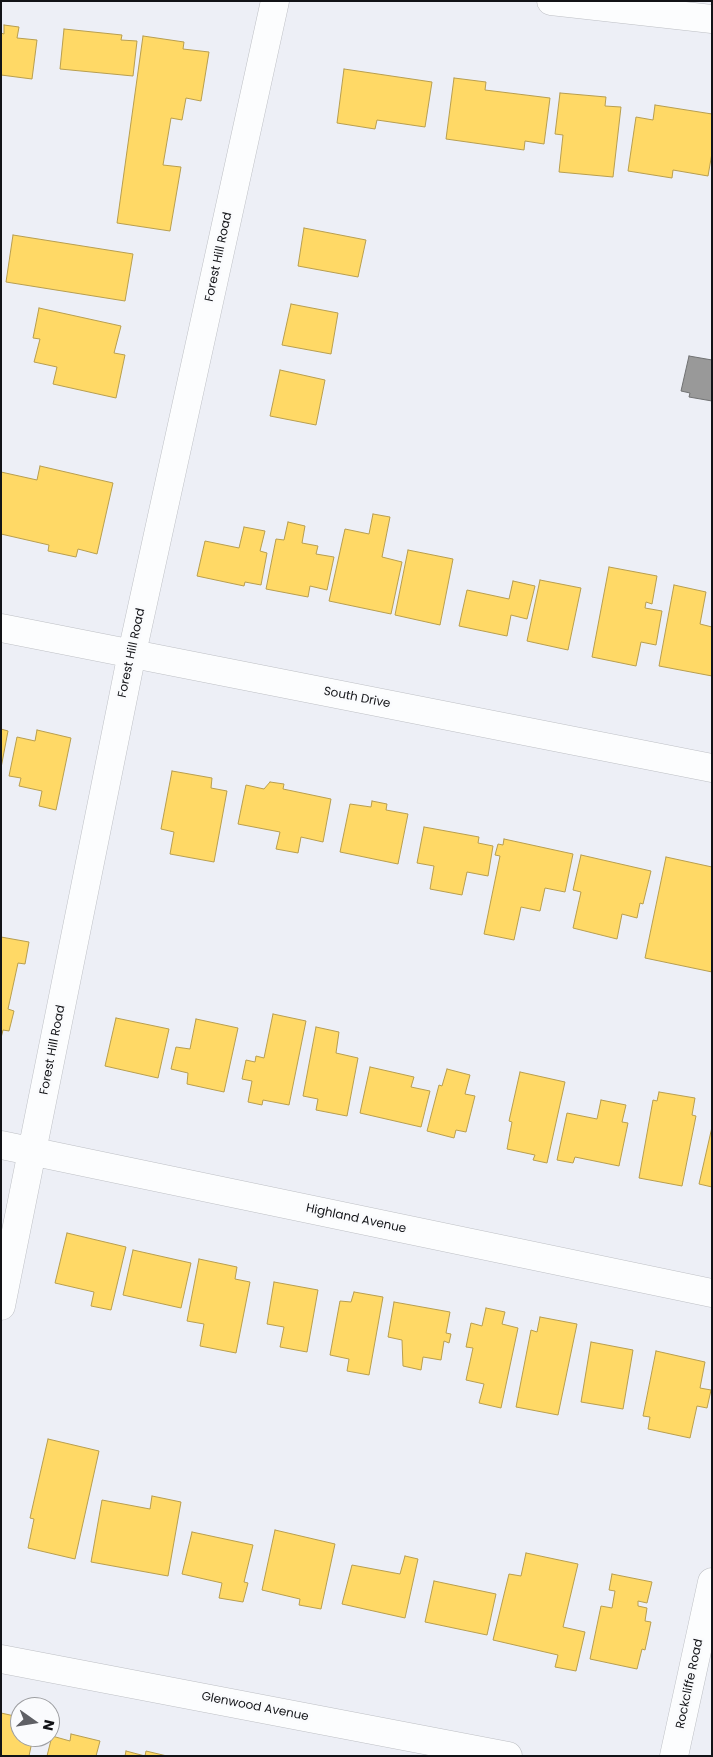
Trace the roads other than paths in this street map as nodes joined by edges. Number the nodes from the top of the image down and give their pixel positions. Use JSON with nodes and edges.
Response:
{"nodes":[{"id":1,"x":275,"y":1,"type":"edge"},
{"id":2,"x":551,"y":1,"type":"edge"},
{"id":3,"x":712,"y":19,"type":"edge"},
{"id":4,"x":1,"y":628,"type":"edge"},
{"id":5,"x":132,"y":653,"type":"junction"},
{"id":6,"x":712,"y":768,"type":"edge"},
{"id":7,"x":1,"y":1146,"type":"edge"},
{"id":8,"x":33,"y":1152,"type":"junction"},
{"id":9,"x":712,"y":1293,"type":"edge"},
{"id":10,"x":1,"y":1306,"type":"edge"},
{"id":11,"x":712,"y":1582,"type":"edge"},
{"id":12,"x":1,"y":1658,"type":"edge"},
{"id":13,"x":508,"y":1756,"type":"edge"},
{"id":14,"x":674,"y":1756,"type":"edge"}],
"edges":[{"from":1,"to":5,"type":"street","name":"Forest Hill Road"},
{"from":2,"to":3,"type":"street"},
{"from":4,"to":5,"type":"street","name":"South Drive"},
{"from":5,"to":6,"type":"street","name":"South Drive"},
{"from":5,"to":8,"type":"street","name":"Forest Hill Road"},
{"from":7,"to":8,"type":"street","name":"Highland Avenue"},
{"from":8,"to":9,"type":"street","name":"Highland Avenue"},
{"from":8,"to":10,"type":"street","name":"Forest Hill Road"},
{"from":11,"to":14,"type":"street","name":"Rockcliffe Road"},
{"from":12,"to":13,"type":"street","name":"Glenwood Avenue"}]}
